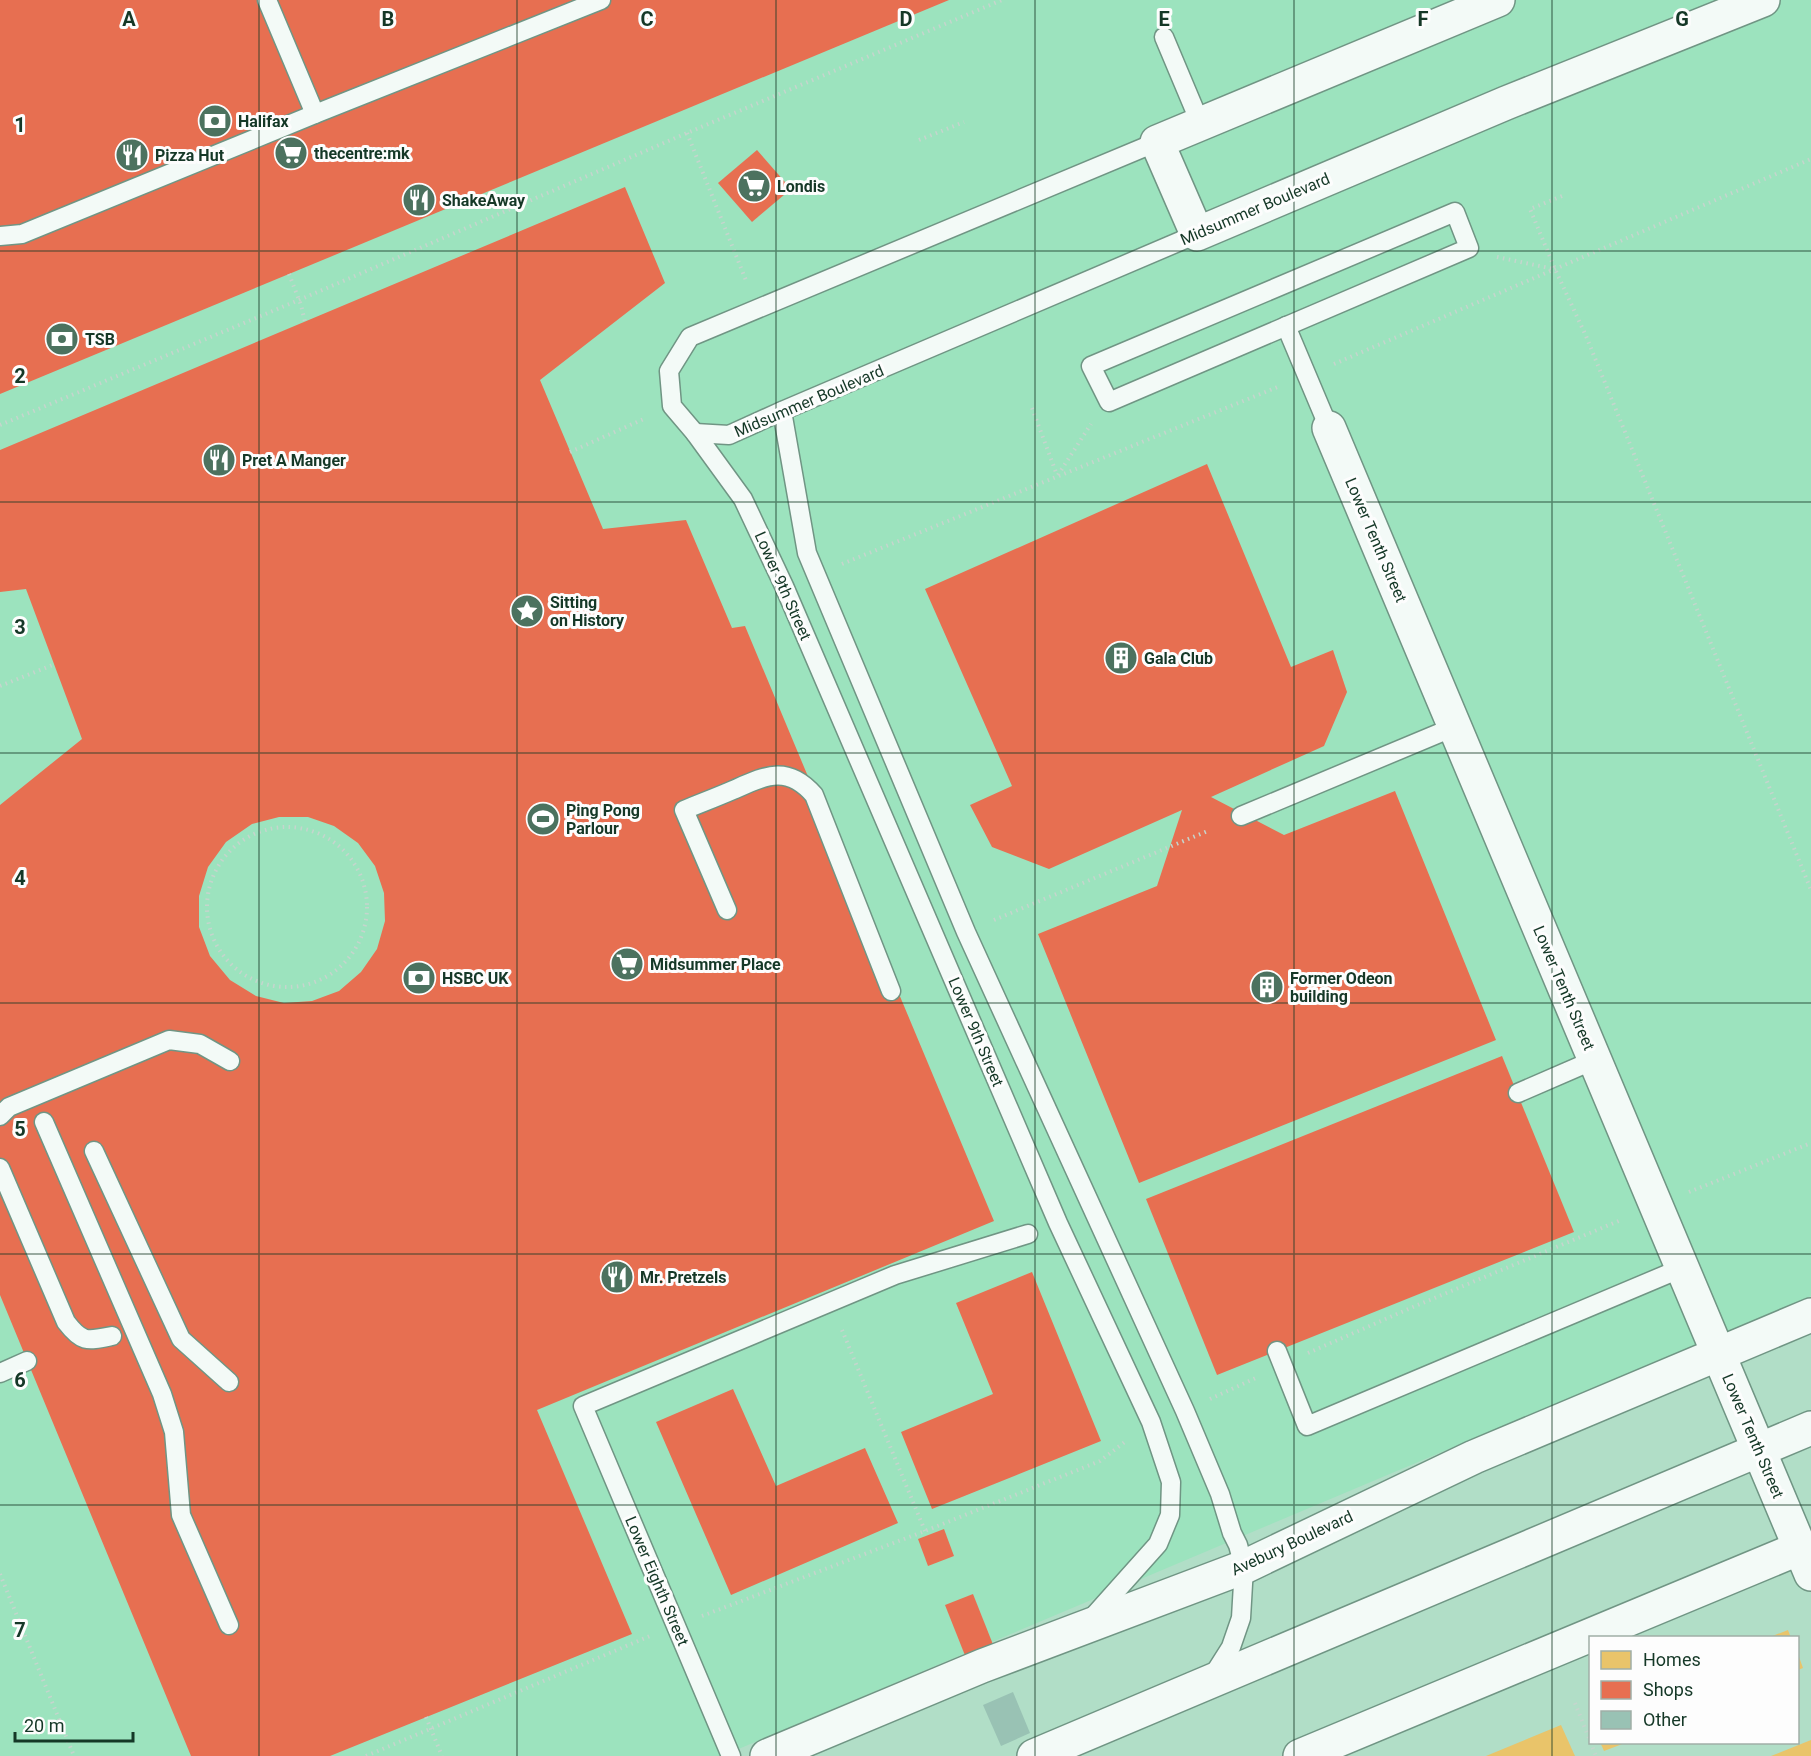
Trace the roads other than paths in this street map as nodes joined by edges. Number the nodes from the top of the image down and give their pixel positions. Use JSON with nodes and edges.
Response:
{"nodes":[{"id":1,"x":267,"y":0,"type":"edge"},
{"id":2,"x":601,"y":0,"type":"edge"},
{"id":3,"x":1498,"y":0,"type":"edge"},
{"id":4,"x":1763,"y":0,"type":"edge"},
{"id":5,"x":1164,"y":37,"type":"dead end"},
{"id":6,"x":315,"y":114,"type":"junction"},
{"id":7,"x":1201,"y":124,"type":"junction"},
{"id":8,"x":1157,"y":142,"type":"junction"},
{"id":9,"x":1197,"y":234,"type":"junction"},
{"id":10,"x":0,"y":236,"type":"edge"},
{"id":11,"x":1286,"y":326,"type":"junction"},
{"id":12,"x":782,"y":411,"type":"junction"},
{"id":13,"x":1329,"y":428,"type":"joint"},
{"id":14,"x":695,"y":433,"type":"junction"},
{"id":15,"x":1454,"y":728,"type":"junction"},
{"id":16,"x":1241,"y":816,"type":"dead end"},
{"id":17,"x":727,"y":910,"type":"dead end"},
{"id":18,"x":891,"y":991,"type":"dead end"},
{"id":19,"x":1594,"y":1060,"type":"junction"},
{"id":20,"x":230,"y":1061,"type":"dead end"},
{"id":21,"x":1518,"y":1093,"type":"dead end"},
{"id":22,"x":0,"y":1116,"type":"edge"},
{"id":23,"x":44,"y":1122,"type":"dead end"},
{"id":24,"x":94,"y":1151,"type":"dead end"},
{"id":25,"x":0,"y":1168,"type":"edge"},
{"id":26,"x":1028,"y":1234,"type":"dead end"},
{"id":27,"x":1682,"y":1268,"type":"junction"},
{"id":28,"x":1811,"y":1315,"type":"edge"},
{"id":29,"x":112,"y":1336,"type":"dead end"},
{"id":30,"x":1718,"y":1354,"type":"junction"},
{"id":31,"x":1280,"y":1358,"type":"road end"},
{"id":32,"x":27,"y":1361,"type":"dead end"},
{"id":33,"x":0,"y":1373,"type":"edge"},
{"id":34,"x":229,"y":1382,"type":"dead end"},
{"id":35,"x":1811,"y":1428,"type":"edge"},
{"id":36,"x":1758,"y":1450,"type":"junction"},
{"id":37,"x":1806,"y":1561,"type":"edge"},
{"id":38,"x":1244,"y":1567,"type":"junction"},
{"id":39,"x":229,"y":1625,"type":"dead end"},
{"id":40,"x":1086,"y":1625,"type":"junction"},
{"id":41,"x":1613,"y":1636,"type":"edge"},
{"id":42,"x":1589,"y":1645,"type":"edge"},
{"id":43,"x":1208,"y":1683,"type":"junction"},
{"id":44,"x":1306,"y":1755,"type":"edge"},
{"id":45,"x":731,"y":1756,"type":"edge"},
{"id":46,"x":767,"y":1756,"type":"edge"},
{"id":47,"x":1034,"y":1756,"type":"edge"}],
"edges":[{"from":1,"to":6,"type":"lane"},
{"from":2,"to":6,"type":"lane"},
{"from":3,"to":7,"type":"street"},
{"from":4,"to":9,"type":"street","name":"Midsummer Boulevard"},
{"from":5,"to":7,"type":"lane"},
{"from":6,"to":10,"type":"lane"},
{"from":7,"to":8,"type":"street"},
{"from":8,"to":9,"type":"street"},
{"from":8,"to":14,"type":"lane"},
{"from":9,"to":12,"type":"lane","name":"Midsummer Boulevard"},
{"from":11,"to":11,"type":"lane"},
{"from":11,"to":13,"type":"lane"},
{"from":12,"to":14,"type":"lane","name":"Midsummer Boulevard"},
{"from":12,"to":38,"type":"lane","name":"Lower 9th Street"},
{"from":13,"to":15,"type":"street","name":"Lower Tenth Street"},
{"from":14,"to":40,"type":"lane","name":"Lower 9th Street"},
{"from":15,"to":16,"type":"lane"},
{"from":15,"to":19,"type":"street","name":"Lower Tenth Street"},
{"from":17,"to":18,"type":"lane"},
{"from":19,"to":21,"type":"lane"},
{"from":19,"to":27,"type":"street","name":"Lower Tenth Street"},
{"from":20,"to":22,"type":"lane"},
{"from":23,"to":39,"type":"lane"},
{"from":24,"to":34,"type":"lane"},
{"from":25,"to":29,"type":"lane"},
{"from":26,"to":45,"type":"lane","name":"Lower Eighth Street"},
{"from":27,"to":30,"type":"street","name":"Lower Tenth Street"},
{"from":27,"to":31,"type":"lane"},
{"from":28,"to":30,"type":"street","name":"Avebury Boulevard"},
{"from":30,"to":36,"type":"street","name":"Lower Tenth Street"},
{"from":30,"to":38,"type":"street","name":"Avebury Boulevard"},
{"from":32,"to":33,"type":"lane"},
{"from":35,"to":36,"type":"street"},
{"from":36,"to":37,"type":"street","name":"Lower Tenth Street"},
{"from":36,"to":43,"type":"street"},
{"from":37,"to":41,"type":"street"},
{"from":38,"to":40,"type":"street","name":"Avebury Boulevard"},
{"from":38,"to":43,"type":"lane"},
{"from":40,"to":46,"type":"street","name":"Avebury Boulevard"},
{"from":42,"to":44,"type":"street"},
{"from":43,"to":47,"type":"street"}]}
